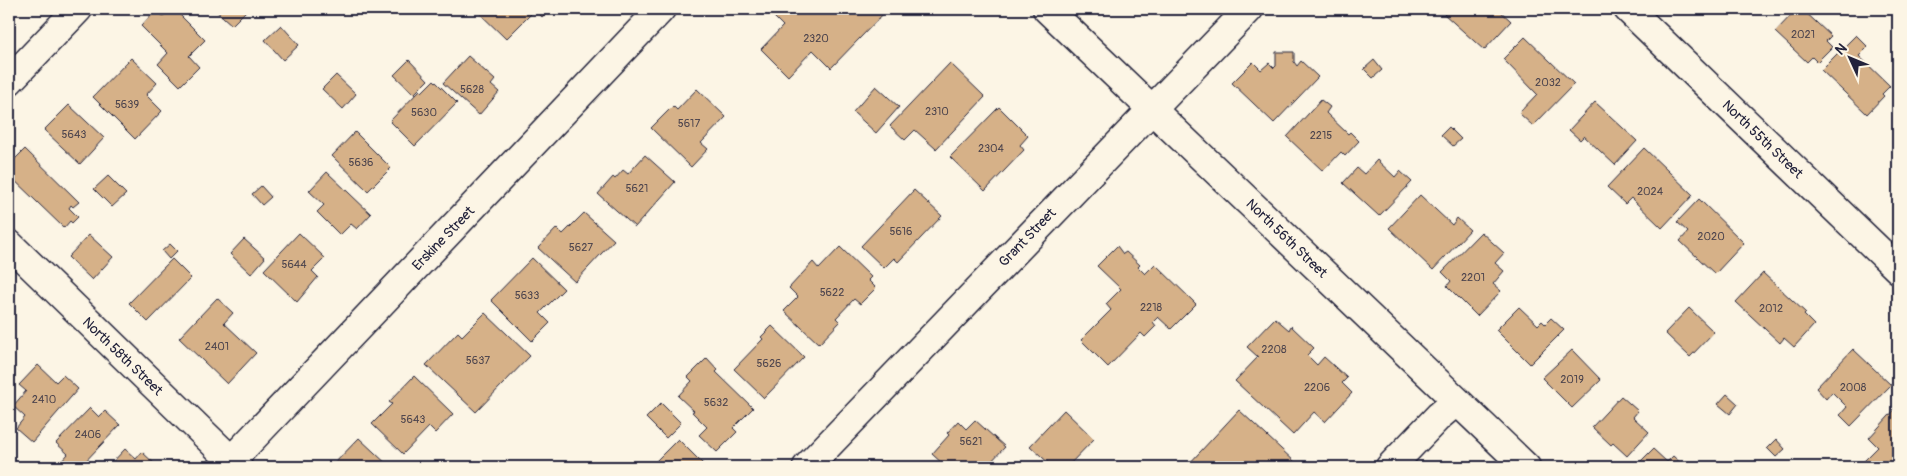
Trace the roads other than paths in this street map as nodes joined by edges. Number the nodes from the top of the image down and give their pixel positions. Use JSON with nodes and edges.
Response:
{"nodes":[{"id":1,"x":78,"y":9,"type":"edge"},
{"id":2,"x":661,"y":9,"type":"edge"},
{"id":3,"x":1047,"y":9,"type":"edge"},
{"id":4,"x":1249,"y":9,"type":"edge"},
{"id":5,"x":1628,"y":9,"type":"edge"},
{"id":6,"x":9,"y":82,"type":"edge"},
{"id":7,"x":1151,"y":108,"type":"junction"},
{"id":8,"x":9,"y":244,"type":"edge"},
{"id":9,"x":1898,"y":269,"type":"edge"},
{"id":10,"x":1457,"y":401,"type":"junction"},
{"id":11,"x":231,"y":465,"type":"edge"},
{"id":12,"x":807,"y":467,"type":"edge"},
{"id":13,"x":1390,"y":467,"type":"edge"},
{"id":14,"x":1526,"y":467,"type":"edge"}],
"edges":[{"from":1,"to":6,"type":"street"},
{"from":2,"to":11,"type":"street","name":"Erskine Street"},
{"from":3,"to":7,"type":"street","name":"North 56th Street"},
{"from":4,"to":7,"type":"street","name":"Grant Street"},
{"from":5,"to":9,"type":"street","name":"North 55th Street"},
{"from":7,"to":10,"type":"street","name":"North 56th Street"},
{"from":7,"to":12,"type":"street","name":"Grant Street"},
{"from":8,"to":11,"type":"street","name":"North 58th Street"},
{"from":10,"to":13,"type":"street"},
{"from":10,"to":14,"type":"street","name":"North 56th Street"}]}
